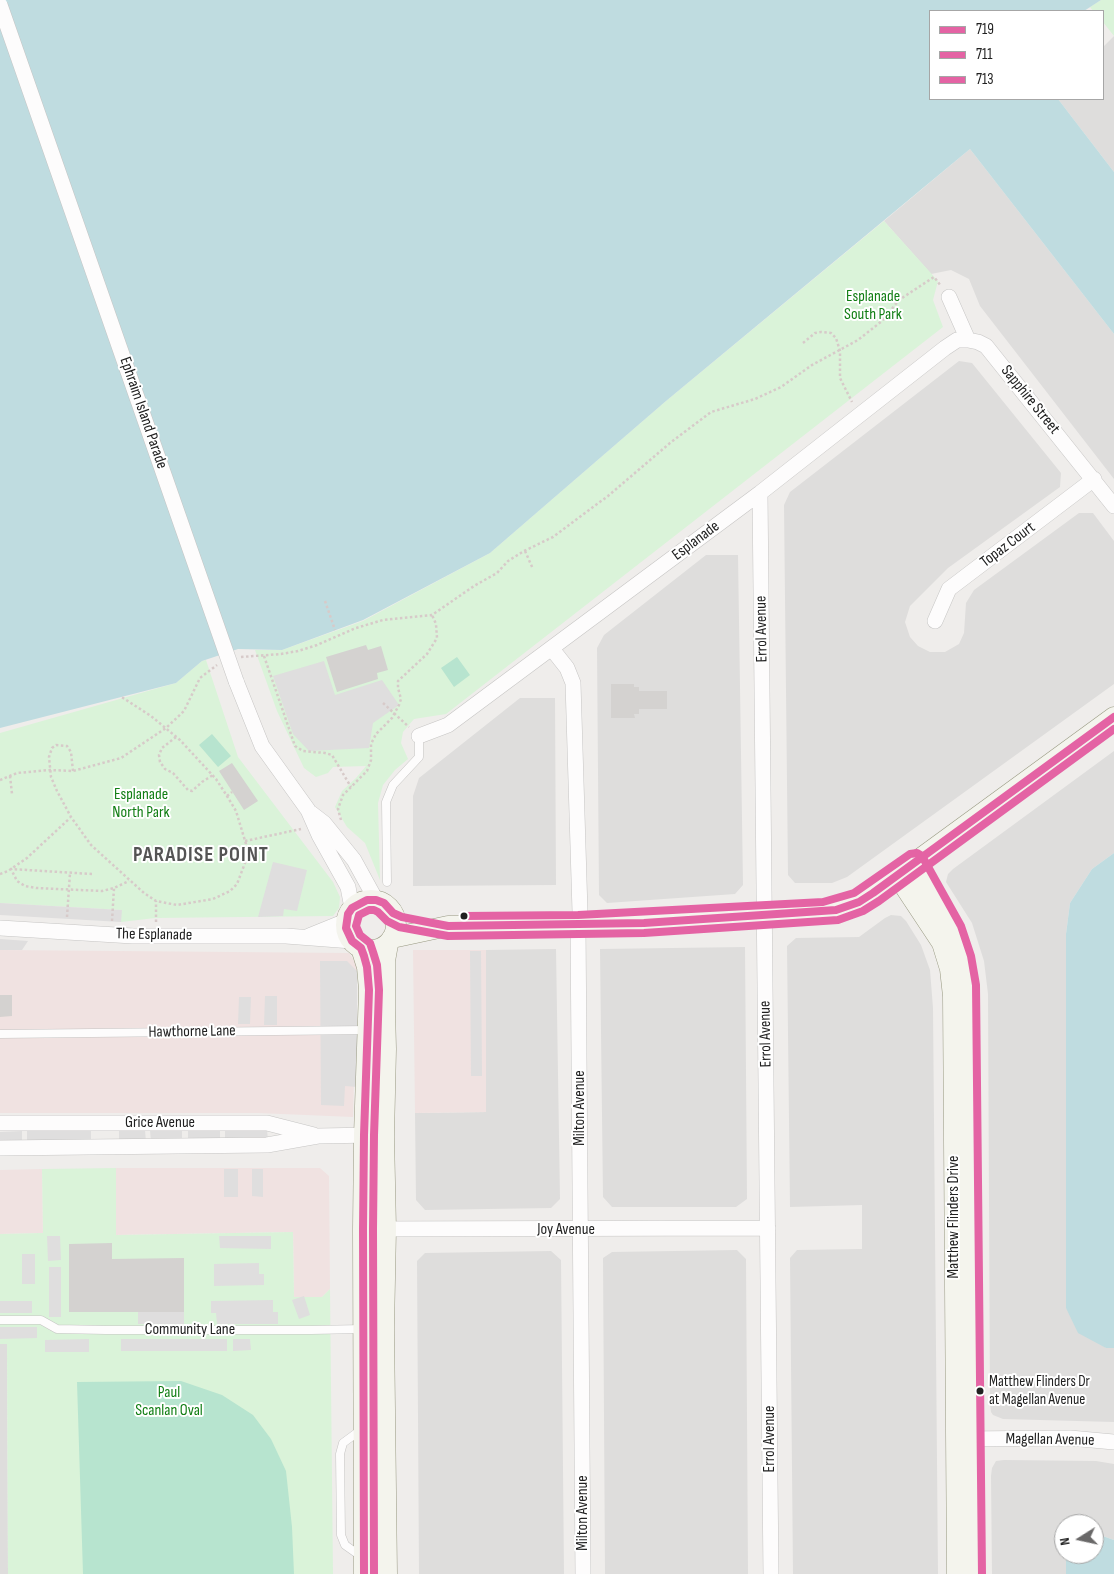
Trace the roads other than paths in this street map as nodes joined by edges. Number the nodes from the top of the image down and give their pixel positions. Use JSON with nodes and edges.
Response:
{"nodes":[{"id":1,"x":0,"y":5,"type":"edge"},
{"id":2,"x":949,"y":297,"type":"road end"},
{"id":3,"x":968,"y":340,"type":"junction"},
{"id":4,"x":1094,"y":479,"type":"junction"},
{"id":5,"x":760,"y":493,"type":"junction"},
{"id":6,"x":1114,"y":506,"type":"edge"},
{"id":7,"x":935,"y":621,"type":"dead end"},
{"id":8,"x":552,"y":648,"type":"junction"},
{"id":9,"x":1114,"y":717,"type":"edge"},
{"id":10,"x":420,"y":736,"type":"joint"},
{"id":11,"x":308,"y":810,"type":"junction"},
{"id":12,"x":914,"y":863,"type":"junction"},
{"id":13,"x":897,"y":875,"type":"junction"},
{"id":14,"x":387,"y":882,"type":"dead end"},
{"id":15,"x":376,"y":900,"type":"junction"},
{"id":16,"x":393,"y":913,"type":"junction"},
{"id":17,"x":349,"y":914,"type":"junction"},
{"id":18,"x":765,"y":916,"type":"junction"},
{"id":19,"x":578,"y":925,"type":"junction"},
{"id":20,"x":448,"y":926,"type":"junction"},
{"id":21,"x":0,"y":928,"type":"edge"},
{"id":22,"x":308,"y":937,"type":"junction"},
{"id":23,"x":390,"y":941,"type":"junction"},
{"id":24,"x":357,"y":945,"type":"junction"},
{"id":25,"x":376,"y":1030,"type":"junction"},
{"id":26,"x":0,"y":1034,"type":"edge"},
{"id":27,"x":0,"y":1123,"type":"edge"},
{"id":28,"x":278,"y":1126,"type":"junction"},
{"id":29,"x":364,"y":1135,"type":"junction"},
{"id":30,"x":318,"y":1136,"type":"junction"},
{"id":31,"x":384,"y":1136,"type":"junction"},
{"id":32,"x":278,"y":1143,"type":"junction"},
{"id":33,"x":0,"y":1148,"type":"edge"},
{"id":34,"x":768,"y":1228,"type":"junction"},
{"id":35,"x":363,"y":1229,"type":"junction"},
{"id":36,"x":386,"y":1229,"type":"junction"},
{"id":37,"x":580,"y":1230,"type":"junction"},
{"id":38,"x":0,"y":1320,"type":"edge"},
{"id":39,"x":362,"y":1328,"type":"junction"},
{"id":40,"x":384,"y":1328,"type":"junction"},
{"id":41,"x":963,"y":1439,"type":"junction"},
{"id":42,"x":1114,"y":1442,"type":"edge"},
{"id":43,"x":386,"y":1542,"type":"junction"},
{"id":44,"x":364,"y":1558,"type":"edge"},
{"id":45,"x":387,"y":1574,"type":"edge"},
{"id":46,"x":583,"y":1574,"type":"edge"},
{"id":47,"x":770,"y":1574,"type":"edge"},
{"id":48,"x":956,"y":1574,"type":"edge"},
{"id":49,"x":972,"y":1574,"type":"edge"}],
"edges":[{"from":1,"to":11,"type":"street","name":"Ephraim Island Parade","bridge":true},
{"from":2,"to":3,"type":"street"},
{"from":3,"to":4,"type":"street","name":"Sapphire Street"},
{"from":3,"to":5,"type":"street","name":"Esplanade"},
{"from":4,"to":6,"type":"street","name":"Sapphire Street"},
{"from":4,"to":7,"type":"street","name":"Topaz Court"},
{"from":5,"to":8,"type":"street","name":"Esplanade"},
{"from":5,"to":18,"type":"street","name":"Errol Avenue"},
{"from":8,"to":10,"type":"street","name":"Esplanade"},
{"from":8,"to":19,"type":"street","name":"Milton Avenue"},
{"from":9,"to":12,"type":"street"},
{"from":10,"to":14,"type":"lane"},
{"from":11,"to":15,"type":"street","name":"Ephraim Island Parade"},
{"from":11,"to":17,"type":"street","name":"Ephraim Island Parade"},
{"from":12,"to":13,"type":"street"},
{"from":12,"to":41,"type":"street","name":"Matthew Flinders Drive"},
{"from":13,"to":18,"type":"street"},
{"from":13,"to":41,"type":"street","name":"Matthew Flinders Drive"},
{"from":15,"to":16,"type":"street"},
{"from":15,"to":17,"type":"street"},
{"from":16,"to":20,"type":"street"},
{"from":16,"to":23,"type":"street"},
{"from":17,"to":22,"type":"street","name":"The Esplanade"},
{"from":17,"to":24,"type":"street"},
{"from":18,"to":19,"type":"street"},
{"from":18,"to":34,"type":"street","name":"Errol Avenue"},
{"from":19,"to":20,"type":"street"},
{"from":19,"to":37,"type":"street","name":"Milton Avenue"},
{"from":20,"to":23,"type":"street"},
{"from":21,"to":22,"type":"street","name":"The Esplanade"},
{"from":22,"to":24,"type":"street","name":"The Esplanade"},
{"from":23,"to":24,"type":"street"},
{"from":23,"to":25,"type":"street"},
{"from":24,"to":25,"type":"street"},
{"from":25,"to":26,"type":"lane","name":"Hawthorne Lane"},
{"from":25,"to":29,"type":"street"},
{"from":25,"to":31,"type":"street"},
{"from":27,"to":28,"type":"street","name":"Grice Avenue"},
{"from":28,"to":30,"type":"street","name":"Grice Avenue"},
{"from":28,"to":32,"type":"street"},
{"from":29,"to":30,"type":"street","name":"Grice Avenue"},
{"from":29,"to":31,"type":"street","name":"Grice Avenue"},
{"from":29,"to":35,"type":"street"},
{"from":30,"to":32,"type":"street","name":"Grice Avenue"},
{"from":31,"to":36,"type":"street"},
{"from":32,"to":33,"type":"street","name":"Grice Avenue"},
{"from":34,"to":37,"type":"street","name":"Joy Avenue"},
{"from":34,"to":47,"type":"street","name":"Errol Avenue"},
{"from":35,"to":36,"type":"street","name":"Joy Avenue"},
{"from":35,"to":39,"type":"street"},
{"from":36,"to":37,"type":"street","name":"Joy Avenue"},
{"from":36,"to":40,"type":"street"},
{"from":37,"to":46,"type":"street","name":"Milton Avenue"},
{"from":38,"to":39,"type":"lane","name":"Community Lane"},
{"from":39,"to":40,"type":"lane","name":"Community Lane"},
{"from":39,"to":44,"type":"street"},
{"from":40,"to":43,"type":"street"},
{"from":41,"to":42,"type":"street","name":"Magellan Avenue"},
{"from":41,"to":48,"type":"street","name":"Matthew Flinders Drive"},
{"from":41,"to":49,"type":"street","name":"Matthew Flinders Drive"},
{"from":43,"to":44,"type":"street"},
{"from":43,"to":45,"type":"street"}]}
